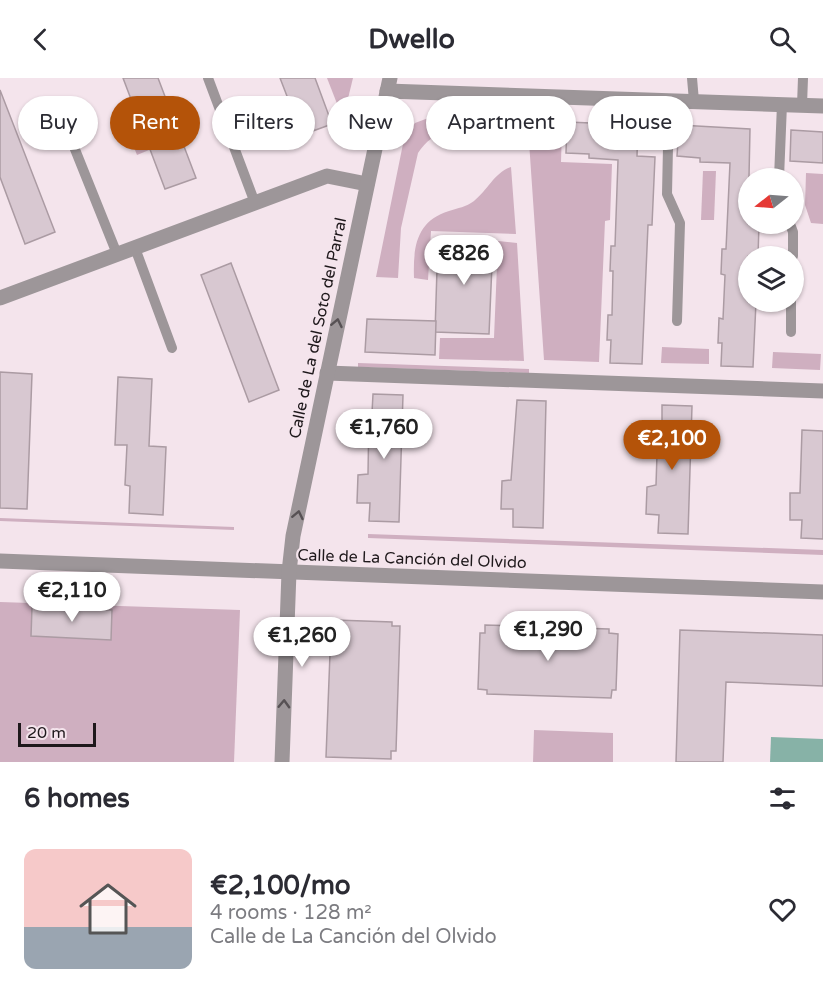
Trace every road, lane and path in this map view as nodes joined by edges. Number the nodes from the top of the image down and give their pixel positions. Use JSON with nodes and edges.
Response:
{"nodes":[{"id":1,"x":208,"y":78,"type":"edge"},
{"id":2,"x":692,"y":78,"type":"edge"},
{"id":3,"x":803,"y":78,"type":"edge"},
{"id":4,"x":388,"y":85,"type":"edge"},
{"id":5,"x":594,"y":96,"type":"edge"},
{"id":6,"x":694,"y":101,"type":"joint"},
{"id":7,"x":782,"y":104,"type":"junction"},
{"id":8,"x":802,"y":105,"type":"junction"},
{"id":9,"x":823,"y":106,"type":"edge"},
{"id":10,"x":75,"y":150,"type":"edge"},
{"id":11,"x":668,"y":150,"type":"edge"},
{"id":12,"x":779,"y":168,"type":"edge"},
{"id":13,"x":367,"y":184,"type":"junction"},
{"id":14,"x":255,"y":203,"type":"junction"},
{"id":15,"x":135,"y":248,"type":"junction"},
{"id":16,"x":117,"y":254,"type":"junction"},
{"id":17,"x":0,"y":298,"type":"edge"},
{"id":18,"x":791,"y":312,"type":"edge"},
{"id":19,"x":676,"y":321,"type":"dead end"},
{"id":20,"x":791,"y":332,"type":"dead end"},
{"id":21,"x":172,"y":348,"type":"dead end"},
{"id":22,"x":327,"y":373,"type":"junction"},
{"id":23,"x":823,"y":391,"type":"edge"},
{"id":24,"x":0,"y":561,"type":"edge"},
{"id":25,"x":289,"y":572,"type":"junction"},
{"id":26,"x":823,"y":592,"type":"edge"},
{"id":27,"x":282,"y":762,"type":"edge"}],
"edges":[{"from":1,"to":14,"type":"lane"},
{"from":2,"to":6,"type":"lane"},
{"from":3,"to":8,"type":"lane"},
{"from":4,"to":5,"type":"street","name":"Calle de La del Soto del Parral"},
{"from":4,"to":13,"type":"street","name":"Calle de La del Soto del Parral"},
{"from":6,"to":7,"type":"street","name":"Calle de La del Soto del Parral"},
{"from":7,"to":8,"type":"street","name":"Calle de La del Soto del Parral"},
{"from":7,"to":12,"type":"lane"},
{"from":8,"to":9,"type":"street","name":"Calle de La del Soto del Parral"},
{"from":10,"to":16,"type":"lane"},
{"from":11,"to":19,"type":"lane"},
{"from":13,"to":14,"type":"street"},
{"from":22,"to":13,"type":"street","name":"Calle de La del Soto del Parral","one_way":true},
{"from":14,"to":15,"type":"street"},
{"from":15,"to":16,"type":"street"},
{"from":15,"to":21,"type":"lane"},
{"from":16,"to":17,"type":"street"},
{"from":18,"to":20,"type":"lane"},
{"from":22,"to":23,"type":"street"},
{"from":25,"to":22,"type":"street","name":"Calle de La del Soto del Parral","one_way":true},
{"from":24,"to":25,"type":"street","name":"Calle de La Canción del Olvido"},
{"from":25,"to":26,"type":"street","name":"Calle de La Canción del Olvido"},
{"from":27,"to":25,"type":"street","name":"Calle de La del Soto del Parral","one_way":true}]}
